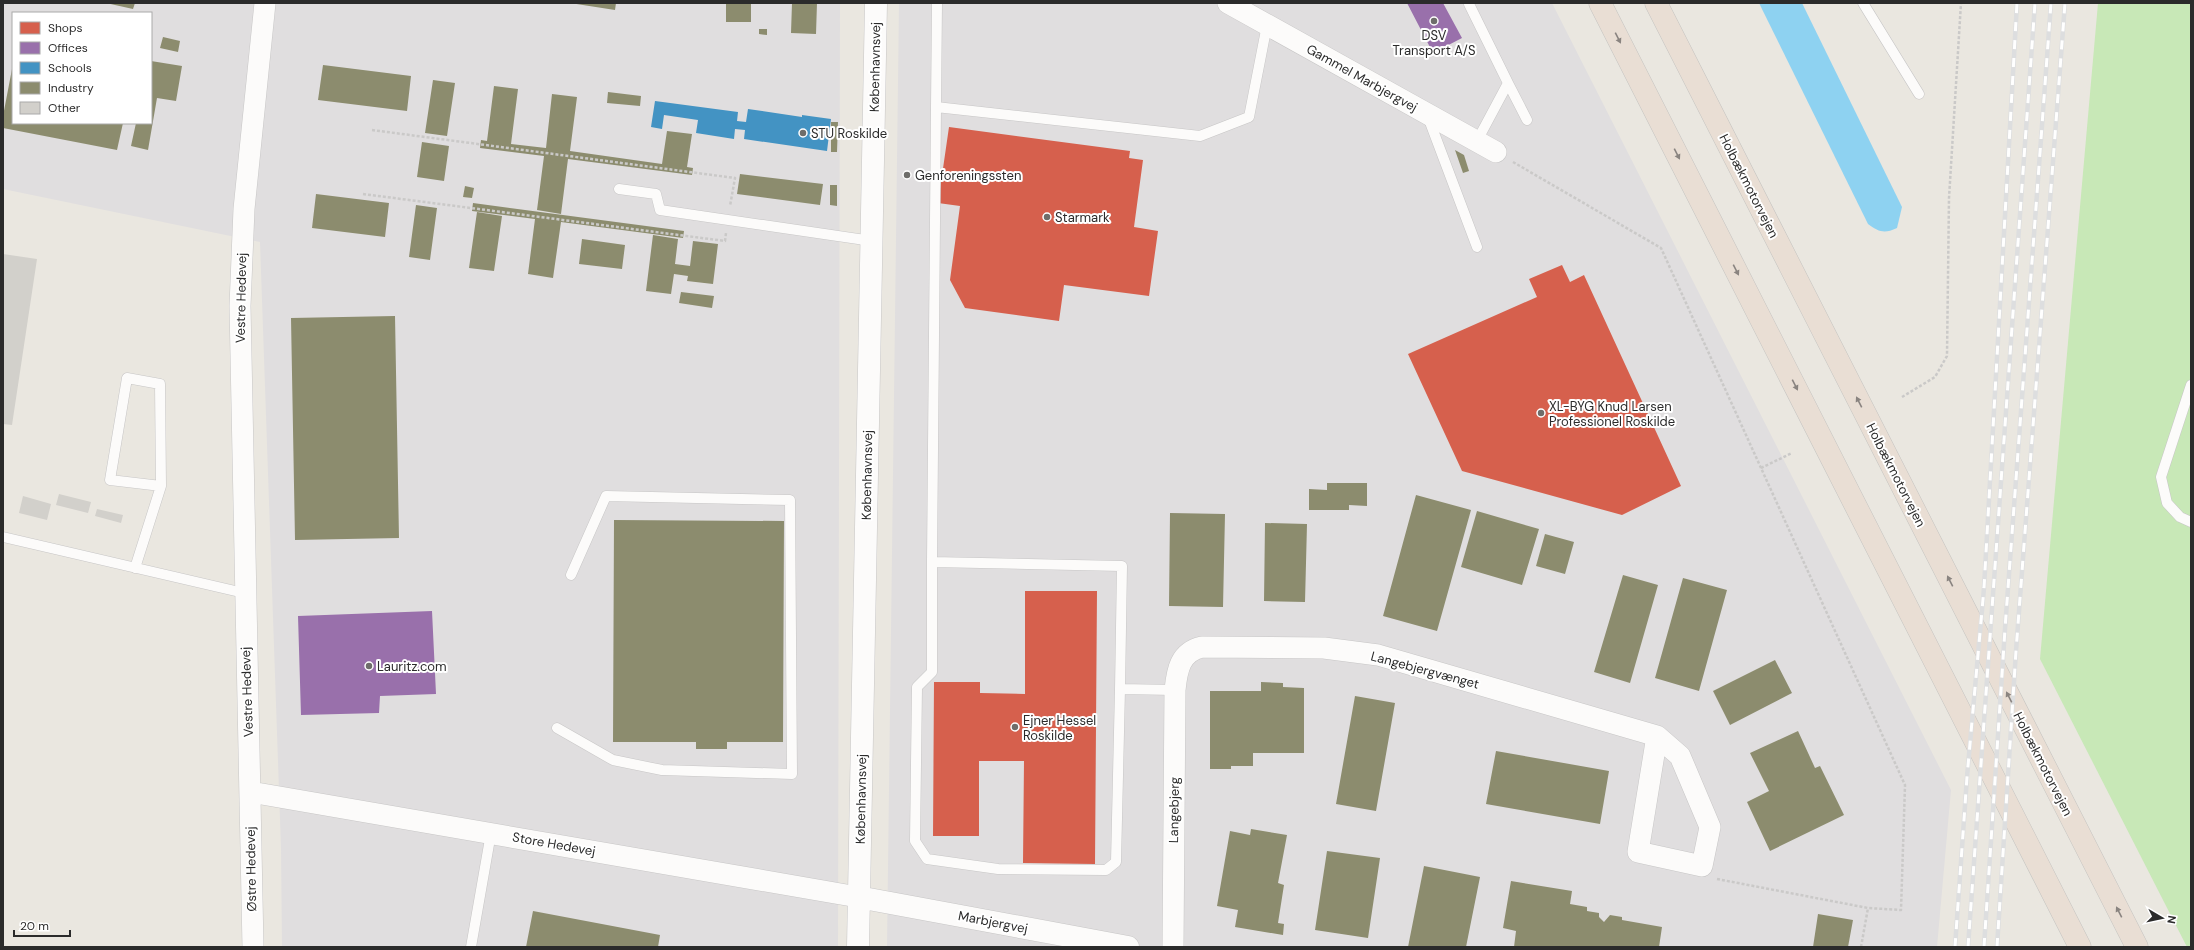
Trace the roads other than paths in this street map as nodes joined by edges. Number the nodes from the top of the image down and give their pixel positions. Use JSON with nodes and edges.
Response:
{"nodes":[{"id":1,"x":266,"y":3,"type":"edge"},
{"id":2,"x":876,"y":3,"type":"edge"},
{"id":3,"x":937,"y":3,"type":"edge"},
{"id":4,"x":1228,"y":3,"type":"edge"},
{"id":5,"x":1600,"y":3,"type":"edge"},
{"id":6,"x":1656,"y":3,"type":"edge"},
{"id":7,"x":1863,"y":3,"type":"edge"},
{"id":8,"x":1469,"y":4,"type":"edge"},
{"id":9,"x":1267,"y":25,"type":"junction"},
{"id":10,"x":1508,"y":83,"type":"junction"},
{"id":11,"x":1919,"y":94,"type":"dead end"},
{"id":12,"x":936,"y":107,"type":"junction"},
{"id":13,"x":1426,"y":113,"type":"junction"},
{"id":14,"x":1527,"y":120,"type":"dead end"},
{"id":15,"x":1477,"y":141,"type":"junction"},
{"id":16,"x":1496,"y":152,"type":"road end"},
{"id":17,"x":619,"y":189,"type":"dead end"},
{"id":18,"x":872,"y":241,"type":"junction"},
{"id":19,"x":1477,"y":247,"type":"dead end"},
{"id":20,"x":2191,"y":385,"type":"edge"},
{"id":21,"x":161,"y":486,"type":"junction"},
{"id":22,"x":2191,"y":522,"type":"edge"},
{"id":23,"x":3,"y":538,"type":"edge"},
{"id":24,"x":932,"y":562,"type":"junction"},
{"id":25,"x":135,"y":568,"type":"junction"},
{"id":26,"x":571,"y":575,"type":"dead end"},
{"id":27,"x":244,"y":593,"type":"junction"},
{"id":28,"x":1176,"y":682,"type":"junction"},
{"id":29,"x":1120,"y":689,"type":"junction"},
{"id":30,"x":557,"y":728,"type":"dead end"},
{"id":31,"x":1657,"y":736,"type":"junction"},
{"id":32,"x":250,"y":792,"type":"junction"},
{"id":33,"x":491,"y":833,"type":"junction"},
{"id":34,"x":858,"y":897,"type":"junction"},
{"id":35,"x":253,"y":947,"type":"edge"},
{"id":36,"x":472,"y":947,"type":"edge"},
{"id":37,"x":858,"y":947,"type":"edge"},
{"id":38,"x":1128,"y":947,"type":"edge"},
{"id":39,"x":1173,"y":947,"type":"edge"},
{"id":40,"x":2080,"y":947,"type":"edge"},
{"id":41,"x":2137,"y":947,"type":"edge"}],
"edges":[{"from":1,"to":27,"type":"street","name":"Vestre Hedevej"},
{"from":2,"to":18,"type":"main road","name":"Københavnsvej"},
{"from":3,"to":12,"type":"lane"},
{"from":4,"to":9,"type":"street","name":"Gammel Marbjergvej"},
{"from":5,"to":40,"type":"highway","one_way":true},
{"from":41,"to":6,"type":"highway","name":"Holbækmotorvejen","one_way":true},
{"from":7,"to":11,"type":"lane"},
{"from":8,"to":10,"type":"lane"},
{"from":9,"to":12,"type":"lane"},
{"from":9,"to":13,"type":"street","name":"Gammel Marbjergvej"},
{"from":10,"to":14,"type":"lane"},
{"from":10,"to":15,"type":"lane"},
{"from":12,"to":24,"type":"lane"},
{"from":13,"to":15,"type":"street","name":"Gammel Marbjergvej"},
{"from":13,"to":19,"type":"lane"},
{"from":15,"to":16,"type":"street","name":"Gammel Marbjergvej"},
{"from":17,"to":18,"type":"lane"},
{"from":18,"to":34,"type":"main road","name":"Københavnsvej"},
{"from":20,"to":22,"type":"lane"},
{"from":21,"to":21,"type":"lane"},
{"from":21,"to":25,"type":"lane"},
{"from":23,"to":25,"type":"lane"},
{"from":24,"to":29,"type":"lane"},
{"from":24,"to":29,"type":"lane"},
{"from":25,"to":27,"type":"lane"},
{"from":26,"to":30,"type":"lane"},
{"from":27,"to":32,"type":"street","name":"Vestre Hedevej"},
{"from":28,"to":29,"type":"lane"},
{"from":28,"to":31,"type":"street","name":"Langebjergvænget"},
{"from":28,"to":39,"type":"street","name":"Langebjerg"},
{"from":31,"to":31,"type":"street","name":"Langebjergvænget"},
{"from":32,"to":33,"type":"street","name":"Store Hedevej"},
{"from":32,"to":35,"type":"street","name":"Østre Hedevej"},
{"from":33,"to":34,"type":"street","name":"Store Hedevej"},
{"from":33,"to":36,"type":"lane"},
{"from":34,"to":37,"type":"main road","name":"Københavnsvej"},
{"from":34,"to":38,"type":"main road","name":"Marbjergvej"}]}
